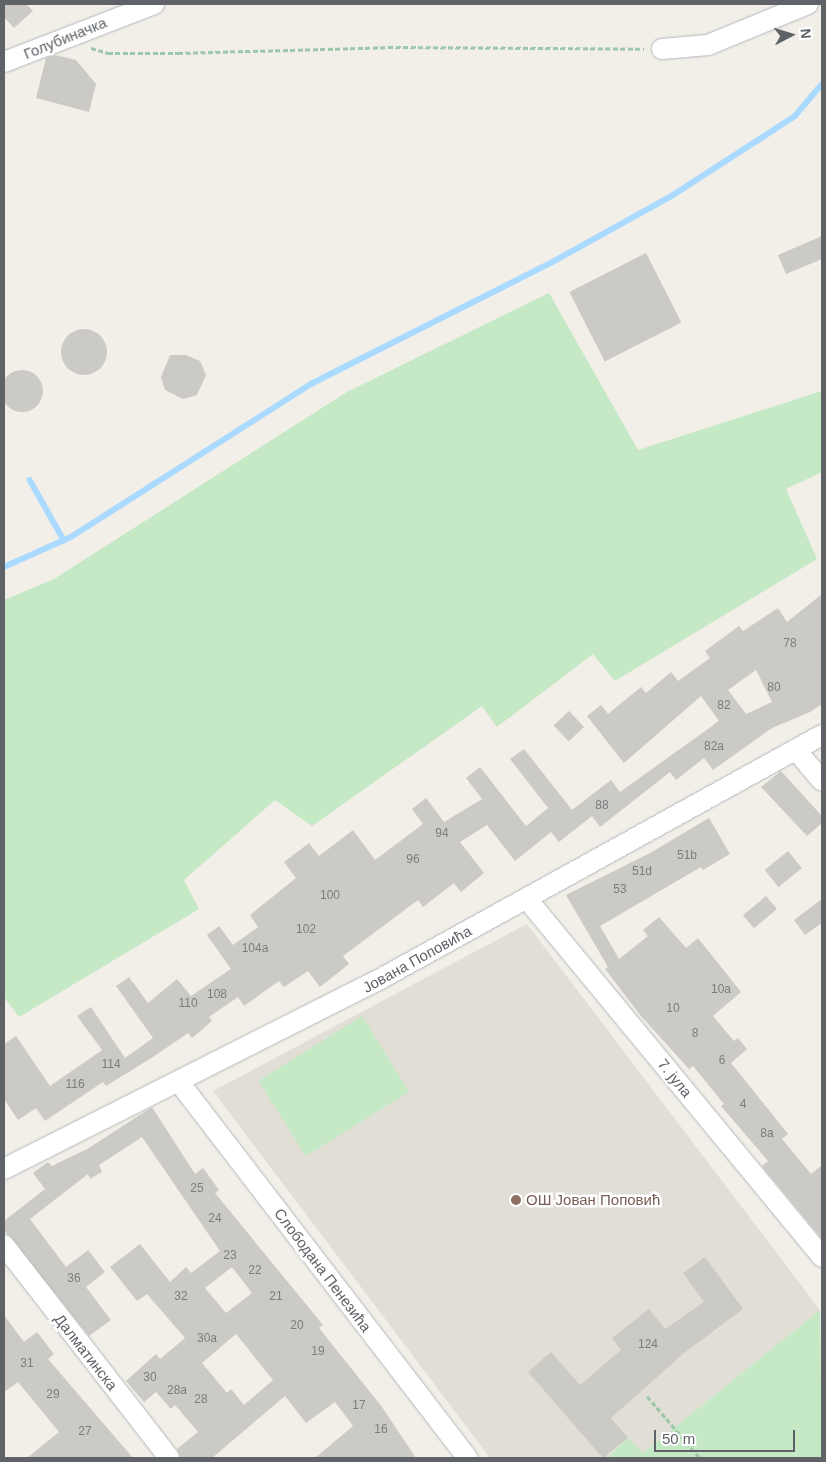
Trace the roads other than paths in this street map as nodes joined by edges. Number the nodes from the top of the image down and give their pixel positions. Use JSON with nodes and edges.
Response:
{"nodes":[{"id":1,"x":154,"y":4,"type":"edge"},
{"id":2,"x":808,"y":4,"type":"edge"},
{"id":3,"x":662,"y":49,"type":"road end"},
{"id":4,"x":4,"y":62,"type":"edge"},
{"id":5,"x":822,"y":735,"type":"edge"},
{"id":6,"x":796,"y":750,"type":"junction"},
{"id":7,"x":822,"y":781,"type":"edge"},
{"id":8,"x":527,"y":898,"type":"junction"},
{"id":9,"x":179,"y":1082,"type":"junction"},
{"id":10,"x":4,"y":1169,"type":"edge"},
{"id":11,"x":4,"y":1245,"type":"edge"},
{"id":12,"x":822,"y":1257,"type":"edge"},
{"id":13,"x":169,"y":1458,"type":"edge"},
{"id":14,"x":468,"y":1458,"type":"edge"}],
"edges":[{"from":1,"to":4,"type":"street","name":"Голубиначка"},
{"from":2,"to":3,"type":"street"},
{"from":5,"to":6,"type":"street","name":"Јована Поповића"},
{"from":6,"to":7,"type":"street"},
{"from":6,"to":8,"type":"street","name":"Јована Поповића"},
{"from":8,"to":9,"type":"street","name":"Јована Поповића"},
{"from":8,"to":12,"type":"street","name":"7. јула"},
{"from":9,"to":10,"type":"street","name":"Јована Поповића"},
{"from":9,"to":14,"type":"street","name":"Слободана Пенезића"},
{"from":11,"to":13,"type":"street","name":"Далматинска"}]}
